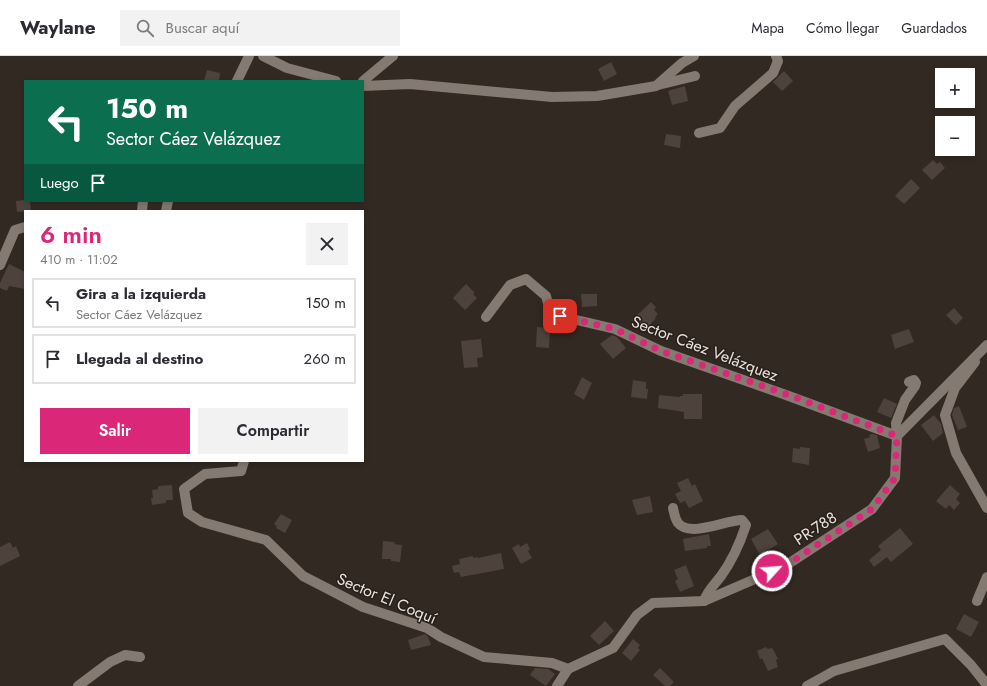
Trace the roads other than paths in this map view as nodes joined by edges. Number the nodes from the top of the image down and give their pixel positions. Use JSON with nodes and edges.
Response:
{"nodes":[{"id":1,"x":249,"y":56,"type":"edge"},
{"id":2,"x":263,"y":56,"type":"edge"},
{"id":3,"x":393,"y":56,"type":"edge"},
{"id":4,"x":694,"y":56,"type":"edge"},
{"id":5,"x":776,"y":56,"type":"edge"},
{"id":6,"x":695,"y":76,"type":"dead end"},
{"id":7,"x":237,"y":80,"type":"edge"},
{"id":8,"x":332,"y":80,"type":"edge"},
{"id":9,"x":364,"y":80,"type":"edge"},
{"id":10,"x":364,"y":86,"type":"edge"},
{"id":11,"x":656,"y":86,"type":"junction"},
{"id":12,"x":699,"y":133,"type":"dead end"},
{"id":13,"x":24,"y":227,"type":"edge"},
{"id":14,"x":0,"y":265,"type":"edge"},
{"id":15,"x":486,"y":317,"type":"dead end"},
{"id":16,"x":983,"y":348,"type":"edge"},
{"id":17,"x":909,"y":382,"type":"dead end"},
{"id":18,"x":897,"y":436,"type":"junction"},
{"id":19,"x":244,"y":462,"type":"edge"},
{"id":20,"x":673,"y":508,"type":"dead end"},
{"id":21,"x":987,"y":508,"type":"edge"},
{"id":22,"x":987,"y":577,"type":"edge"},
{"id":23,"x":704,"y":601,"type":"junction"},
{"id":24,"x":977,"y":601,"type":"dead end"},
{"id":25,"x":140,"y":657,"type":"dead end"},
{"id":26,"x":568,"y":669,"type":"junction"},
{"id":27,"x":987,"y":685,"type":"edge"},
{"id":28,"x":78,"y":686,"type":"edge"},
{"id":29,"x":557,"y":686,"type":"edge"},
{"id":30,"x":807,"y":686,"type":"edge"}],
"edges":[{"from":1,"to":7,"type":"street"},
{"from":2,"to":8,"type":"street"},
{"from":3,"to":9,"type":"street"},
{"from":4,"to":11,"type":"street"},
{"from":5,"to":12,"type":"street"},
{"from":6,"to":11,"type":"street"},
{"from":10,"to":11,"type":"street"},
{"from":13,"to":14,"type":"street"},
{"from":15,"to":18,"type":"street","name":"Sector Cáez Velázquez"},
{"from":16,"to":18,"type":"street"},
{"from":16,"to":21,"type":"street"},
{"from":17,"to":18,"type":"street","name":"PR-788"},
{"from":18,"to":23,"type":"street","name":"PR-788","number":"PR-788"},
{"from":19,"to":26,"type":"street","name":"Sector El Coquí"},
{"from":20,"to":23,"type":"street"},
{"from":22,"to":24,"type":"street"},
{"from":23,"to":26,"type":"street","name":"PR-788","number":"PR-788"},
{"from":25,"to":28,"type":"street"},
{"from":26,"to":29,"type":"street"},
{"from":27,"to":30,"type":"street"}]}
